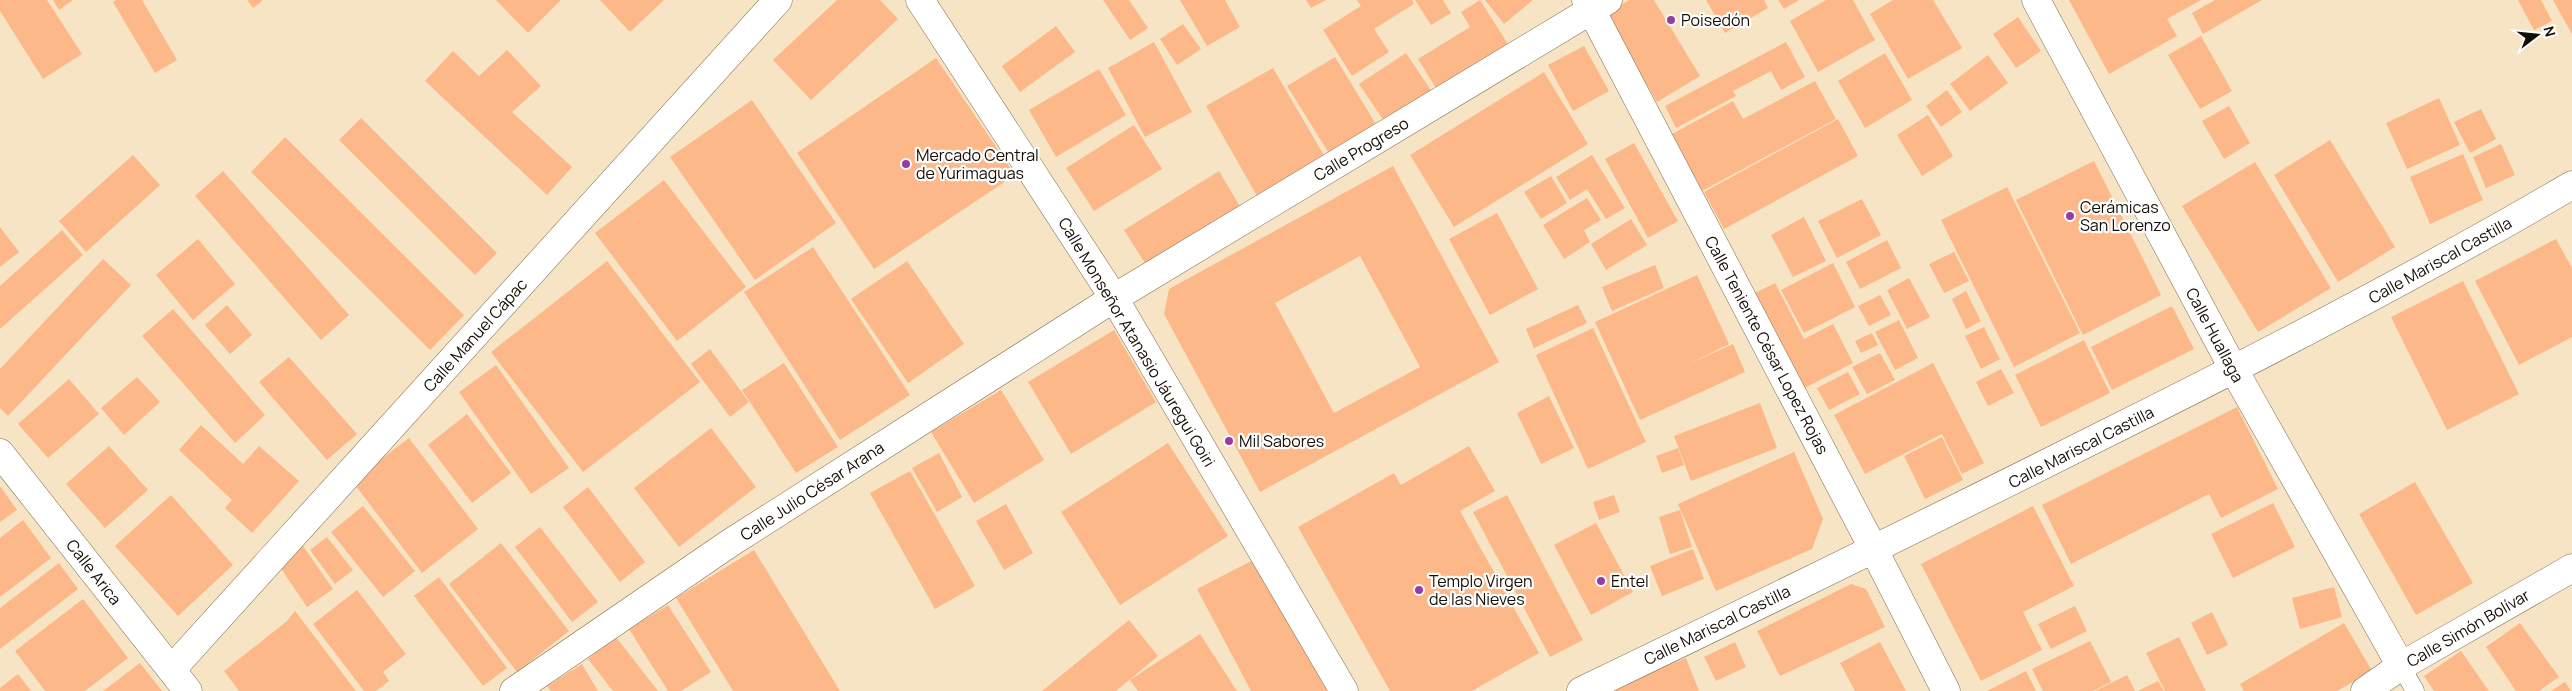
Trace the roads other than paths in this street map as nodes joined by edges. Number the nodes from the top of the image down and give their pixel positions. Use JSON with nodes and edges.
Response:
{"nodes":[{"id":1,"x":778,"y":0,"type":"edge"},
{"id":2,"x":920,"y":0,"type":"edge"},
{"id":3,"x":2036,"y":0,"type":"edge"},
{"id":4,"x":1595,"y":4,"type":"edge"},
{"id":5,"x":2572,"y":185,"type":"edge"},
{"id":6,"x":1114,"y":298,"type":"junction"},
{"id":7,"x":2234,"y":370,"type":"junction"},
{"id":8,"x":0,"y":453,"type":"edge"},
{"id":9,"x":1874,"y":550,"type":"junction"},
{"id":10,"x":2572,"y":568,"type":"edge"},
{"id":11,"x":2401,"y":666,"type":"junction"},
{"id":12,"x":172,"y":669,"type":"junction"},
{"id":13,"x":188,"y":691,"type":"edge"},
{"id":14,"x":514,"y":691,"type":"edge"},
{"id":15,"x":1344,"y":691,"type":"edge"},
{"id":16,"x":1581,"y":691,"type":"edge"},
{"id":17,"x":1946,"y":691,"type":"edge"},
{"id":18,"x":2365,"y":691,"type":"edge"},
{"id":19,"x":2416,"y":691,"type":"edge"}],
"edges":[{"from":1,"to":12,"type":"street","name":"Calle Manuel Cápac"},
{"from":2,"to":6,"type":"street","name":"Calle Monseñor Atanasio Jáuregui Goiri"},
{"from":3,"to":7,"type":"street","name":"Calle Huallaga"},
{"from":4,"to":6,"type":"street","name":"Calle Progreso"},
{"from":4,"to":9,"type":"street","name":"Calle Teniente César Lopez Rojas"},
{"from":5,"to":7,"type":"street","name":"Calle Mariscal Castilla"},
{"from":6,"to":14,"type":"street","name":"Calle Julio César Arana"},
{"from":6,"to":15,"type":"street","name":"Calle Monseñor Atanasio Jáuregui Goiri"},
{"from":7,"to":9,"type":"street","name":"Calle Mariscal Castilla"},
{"from":7,"to":11,"type":"street","name":"Calle Huallaga"},
{"from":8,"to":12,"type":"street","name":"Calle Arica"},
{"from":9,"to":16,"type":"street","name":"Calle Mariscal Castilla"},
{"from":9,"to":17,"type":"street","name":"Calle Teniente César Lopez Rojas"},
{"from":10,"to":11,"type":"street","name":"Calle Simón Bolívar"},
{"from":11,"to":18,"type":"street","name":"Calle Simón Bolívar"},
{"from":11,"to":19,"type":"lane"},
{"from":12,"to":13,"type":"street","name":"Calle Arica"}]}
